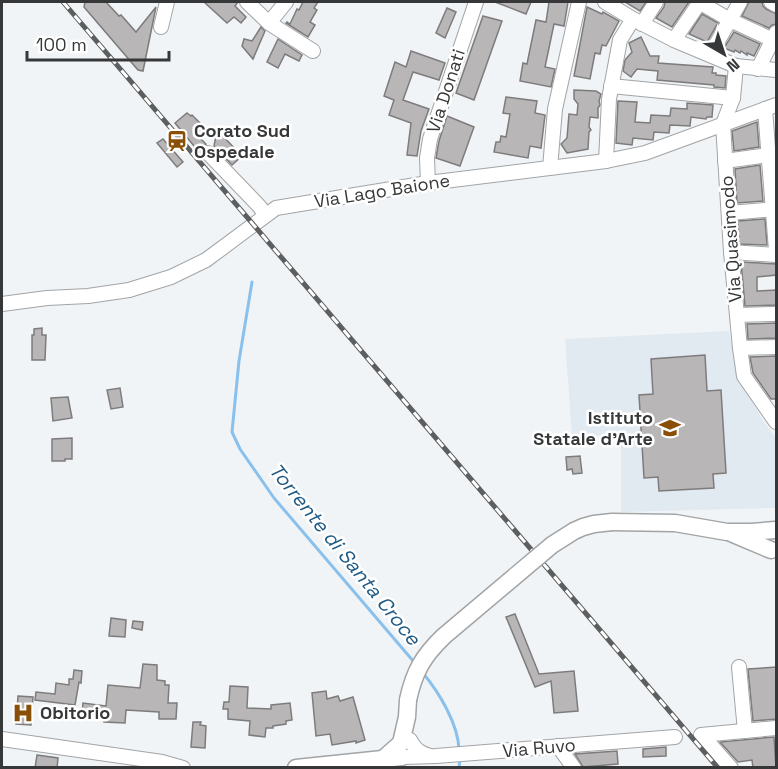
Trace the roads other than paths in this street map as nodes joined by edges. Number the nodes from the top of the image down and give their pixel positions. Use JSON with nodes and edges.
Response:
{"nodes":[{"id":1,"x":167,"y":2,"type":"edge"},
{"id":2,"x":247,"y":2,"type":"edge"},
{"id":3,"x":286,"y":2,"type":"edge"},
{"id":4,"x":476,"y":2,"type":"edge"},
{"id":5,"x":579,"y":2,"type":"edge"},
{"id":6,"x":605,"y":2,"type":"edge"},
{"id":7,"x":656,"y":2,"type":"edge"},
{"id":8,"x":699,"y":2,"type":"edge"},
{"id":9,"x":740,"y":2,"type":"edge"},
{"id":10,"x":771,"y":2,"type":"edge"},
{"id":11,"x":777,"y":5,"type":"edge"},
{"id":12,"x":730,"y":20,"type":"junction"},
{"id":13,"x":638,"y":21,"type":"junction"},
{"id":14,"x":269,"y":24,"type":"junction"},
{"id":15,"x":161,"y":27,"type":"dead end"},
{"id":16,"x":775,"y":37,"type":"edge"},
{"id":17,"x":674,"y":40,"type":"junction"},
{"id":18,"x":313,"y":51,"type":"dead end"},
{"id":19,"x":710,"y":55,"type":"junction"},
{"id":20,"x":736,"y":66,"type":"junction"},
{"id":21,"x":758,"y":69,"type":"junction"},
{"id":22,"x":777,"y":70,"type":"edge"},
{"id":23,"x":611,"y":86,"type":"junction"},
{"id":24,"x":733,"y":98,"type":"junction"},
{"id":25,"x":771,"y":107,"type":"edge"},
{"id":26,"x":723,"y":124,"type":"junction"},
{"id":27,"x":208,"y":153,"type":"dead end"},
{"id":28,"x":773,"y":155,"type":"edge"},
{"id":29,"x":606,"y":161,"type":"junction"},
{"id":30,"x":725,"y":161,"type":"junction"},
{"id":31,"x":550,"y":168,"type":"junction"},
{"id":32,"x":428,"y":183,"type":"junction"},
{"id":33,"x":775,"y":209,"type":"edge"},
{"id":34,"x":730,"y":213,"type":"junction"},
{"id":35,"x":266,"y":214,"type":"junction"},
{"id":36,"x":777,"y":250,"type":"edge"},
{"id":37,"x":731,"y":252,"type":"junction"},
{"id":38,"x":777,"y":255,"type":"edge"},
{"id":39,"x":2,"y":304,"type":"edge"},
{"id":40,"x":777,"y":314,"type":"edge"},
{"id":41,"x":737,"y":315,"type":"junction"},
{"id":42,"x":777,"y":347,"type":"edge"},
{"id":43,"x":740,"y":348,"type":"junction"},
{"id":44,"x":771,"y":406,"type":"edge"},
{"id":45,"x":777,"y":422,"type":"edge"},
{"id":46,"x":776,"y":530,"type":"edge"},
{"id":47,"x":727,"y":532,"type":"junction"},
{"id":48,"x":774,"y":551,"type":"edge"},
{"id":49,"x":739,"y":667,"type":"dead end"},
{"id":50,"x":777,"y":728,"type":"edge"},
{"id":51,"x":745,"y":731,"type":"junction"},
{"id":52,"x":675,"y":737,"type":"dead end"},
{"id":53,"x":2,"y":739,"type":"edge"},
{"id":54,"x":404,"y":746,"type":"junction"},
{"id":55,"x":558,"y":746,"type":"junction"},
{"id":56,"x":183,"y":768,"type":"edge"},
{"id":57,"x":296,"y":768,"type":"edge"},
{"id":58,"x":574,"y":768,"type":"edge"},
{"id":59,"x":731,"y":768,"type":"edge"}],
"edges":[{"from":1,"to":15,"type":"street"},
{"from":2,"to":14,"type":"street"},
{"from":3,"to":14,"type":"street"},
{"from":4,"to":32,"type":"street","name":"Via Donati"},
{"from":5,"to":31,"type":"street"},
{"from":6,"to":13,"type":"street"},
{"from":7,"to":13,"type":"street"},
{"from":8,"to":12,"type":"street"},
{"from":8,"to":17,"type":"street"},
{"from":9,"to":12,"type":"street"},
{"from":10,"to":11,"type":"street"},
{"from":12,"to":16,"type":"street"},
{"from":12,"to":19,"type":"street"},
{"from":13,"to":17,"type":"street"},
{"from":13,"to":23,"type":"street"},
{"from":14,"to":18,"type":"street"},
{"from":16,"to":21,"type":"street"},
{"from":17,"to":19,"type":"street"},
{"from":19,"to":20,"type":"street"},
{"from":20,"to":21,"type":"street"},
{"from":20,"to":24,"type":"street","name":"Via Quasimodo"},
{"from":21,"to":22,"type":"street"},
{"from":23,"to":24,"type":"street"},
{"from":23,"to":29,"type":"street"},
{"from":24,"to":26,"type":"street","name":"Via Quasimodo"},
{"from":25,"to":26,"type":"street","name":"Via Lago Baione"},
{"from":25,"to":28,"type":"street"},
{"from":26,"to":29,"type":"street","name":"Via Lago Baione"},
{"from":26,"to":30,"type":"street","name":"Via Quasimodo"},
{"from":27,"to":35,"type":"street"},
{"from":28,"to":30,"type":"street"},
{"from":28,"to":33,"type":"street"},
{"from":29,"to":31,"type":"street","name":"Via Lago Baione"},
{"from":30,"to":34,"type":"street","name":"Via Quasimodo"},
{"from":31,"to":32,"type":"street","name":"Via Lago Baione"},
{"from":32,"to":35,"type":"street","name":"Via Lago Baione"},
{"from":33,"to":34,"type":"street"},
{"from":33,"to":36,"type":"street"},
{"from":34,"to":37,"type":"street","name":"Via Quasimodo"},
{"from":35,"to":39,"type":"street","name":"Via Lago Baione"},
{"from":37,"to":38,"type":"street"},
{"from":37,"to":41,"type":"street","name":"Via Quasimodo"},
{"from":40,"to":41,"type":"street"},
{"from":41,"to":43,"type":"street","name":"Via Quasimodo"},
{"from":42,"to":43,"type":"street"},
{"from":43,"to":44,"type":"street","name":"Via Quasimodo"},
{"from":44,"to":45,"type":"street","name":"Via Quasimodo"},
{"from":46,"to":47,"type":"main road"},
{"from":46,"to":48,"type":"main road"},
{"from":47,"to":48,"type":"main road"},
{"from":47,"to":54,"type":"main road","bridge":true},
{"from":49,"to":51,"type":"street"},
{"from":50,"to":51,"type":"street"},
{"from":51,"to":59,"type":"street"},
{"from":52,"to":55,"type":"street","name":"Via Ruvo"},
{"from":53,"to":56,"type":"street"},
{"from":54,"to":55,"type":"street","name":"Via Ruvo"},
{"from":54,"to":57,"type":"main road","name":"Via Ruvo"},
{"from":55,"to":58,"type":"street"}]}
